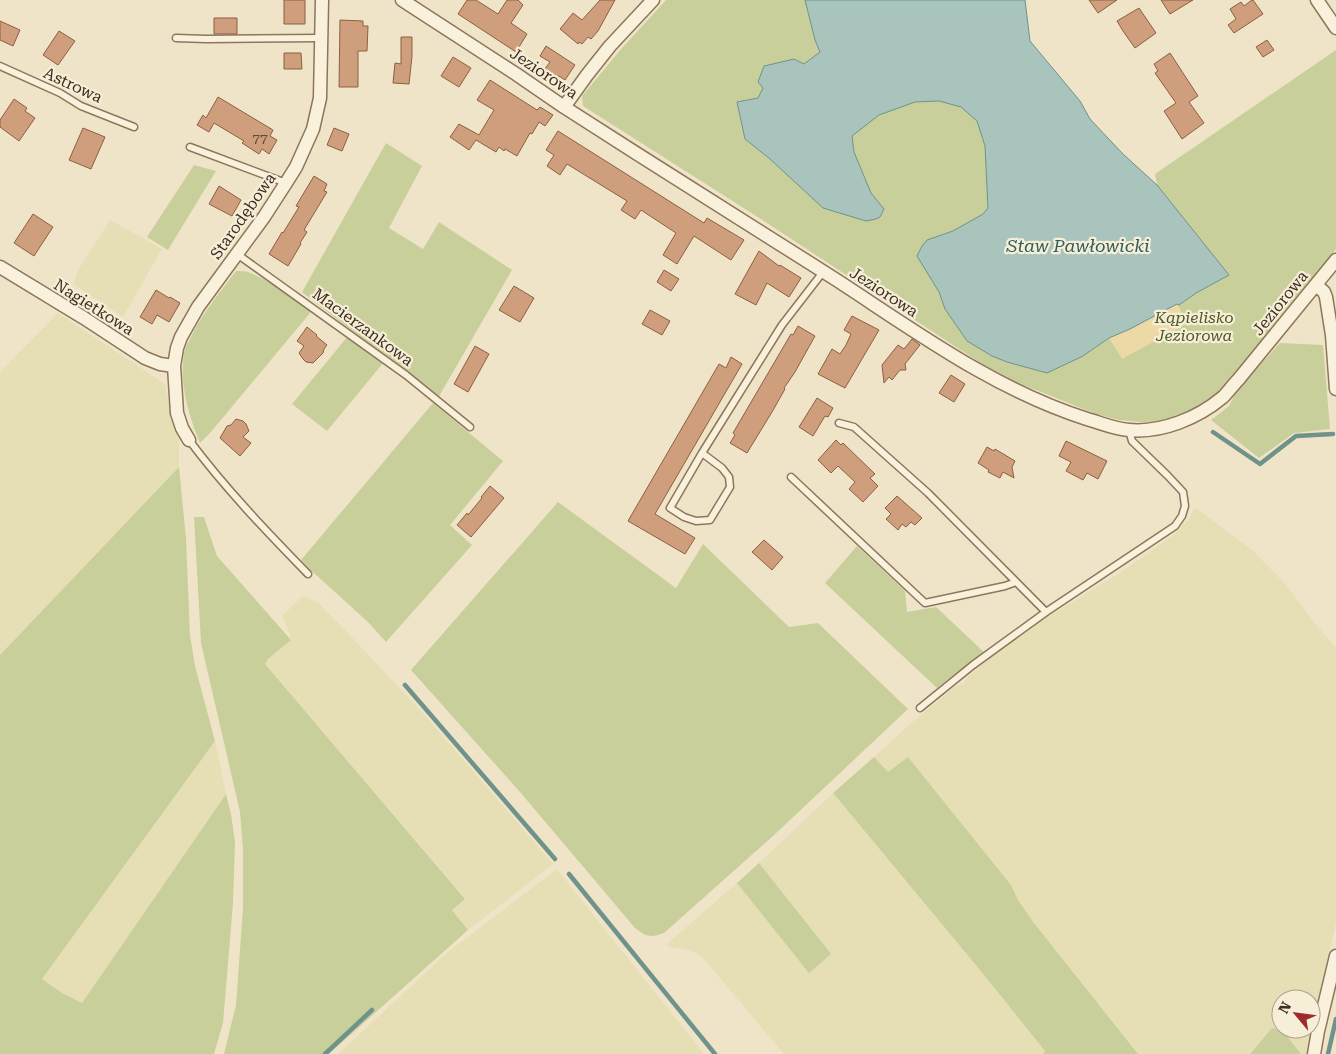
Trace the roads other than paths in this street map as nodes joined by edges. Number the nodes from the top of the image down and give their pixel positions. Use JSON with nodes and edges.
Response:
{"nodes":[{"id":1,"x":322,"y":0,"type":"edge"},
{"id":2,"x":402,"y":0,"type":"edge"},
{"id":3,"x":653,"y":0,"type":"edge"},
{"id":4,"x":1317,"y":0,"type":"edge"},
{"id":5,"x":1336,"y":28,"type":"edge"},
{"id":6,"x":176,"y":38,"type":"dead end"},
{"id":7,"x":321,"y":38,"type":"junction"},
{"id":8,"x":0,"y":66,"type":"edge"},
{"id":9,"x":564,"y":107,"type":"junction"},
{"id":10,"x":134,"y":127,"type":"dead end"},
{"id":11,"x":190,"y":147,"type":"dead end"},
{"id":12,"x":286,"y":183,"type":"junction"},
{"id":13,"x":237,"y":254,"type":"junction"},
{"id":14,"x":1336,"y":260,"type":"edge"},
{"id":15,"x":0,"y":268,"type":"edge"},
{"id":16,"x":823,"y":272,"type":"junction"},
{"id":17,"x":1316,"y":284,"type":"junction"},
{"id":18,"x":174,"y":366,"type":"junction"},
{"id":19,"x":1336,"y":389,"type":"edge"},
{"id":20,"x":839,"y":423,"type":"dead end"},
{"id":21,"x":470,"y":427,"type":"dead end"},
{"id":22,"x":1128,"y":430,"type":"junction"},
{"id":23,"x":189,"y":440,"type":"joint"},
{"id":24,"x":702,"y":453,"type":"junction"},
{"id":25,"x":791,"y":477,"type":"dead end"},
{"id":26,"x":308,"y":574,"type":"dead end"},
{"id":27,"x":1016,"y":582,"type":"junction"},
{"id":28,"x":1046,"y":612,"type":"junction"},
{"id":29,"x":920,"y":708,"type":"dead end"},
{"id":30,"x":1336,"y":956,"type":"edge"},
{"id":31,"x":1314,"y":1054,"type":"edge"}],
"edges":[{"from":1,"to":7,"type":"street","name":"Starodębowa"},
{"from":2,"to":9,"type":"street","name":"Jeziorowa"},
{"from":3,"to":9,"type":"street"},
{"from":4,"to":5,"type":"street"},
{"from":6,"to":7,"type":"lane"},
{"from":7,"to":12,"type":"street","name":"Starodębowa"},
{"from":8,"to":10,"type":"lane","name":"Astrowa"},
{"from":9,"to":16,"type":"street","name":"Jeziorowa"},
{"from":11,"to":12,"type":"lane"},
{"from":12,"to":13,"type":"street","name":"Starodębowa"},
{"from":13,"to":18,"type":"street","name":"Starodębowa"},
{"from":13,"to":21,"type":"lane","name":"Macierzankowa"},
{"from":14,"to":17,"type":"street","name":"Jeziorowa"},
{"from":15,"to":18,"type":"street","name":"Nagietkowa"},
{"from":16,"to":22,"type":"street","name":"Jeziorowa"},
{"from":16,"to":24,"type":"lane"},
{"from":17,"to":19,"type":"street"},
{"from":17,"to":22,"type":"street","name":"Jeziorowa"},
{"from":18,"to":23,"type":"street","name":"Starodębowa"},
{"from":20,"to":27,"type":"lane"},
{"from":22,"to":28,"type":"lane"},
{"from":23,"to":26,"type":"lane"},
{"from":24,"to":24,"type":"lane"},
{"from":25,"to":27,"type":"lane"},
{"from":27,"to":28,"type":"lane"},
{"from":28,"to":29,"type":"lane"},
{"from":30,"to":31,"type":"street"}]}
